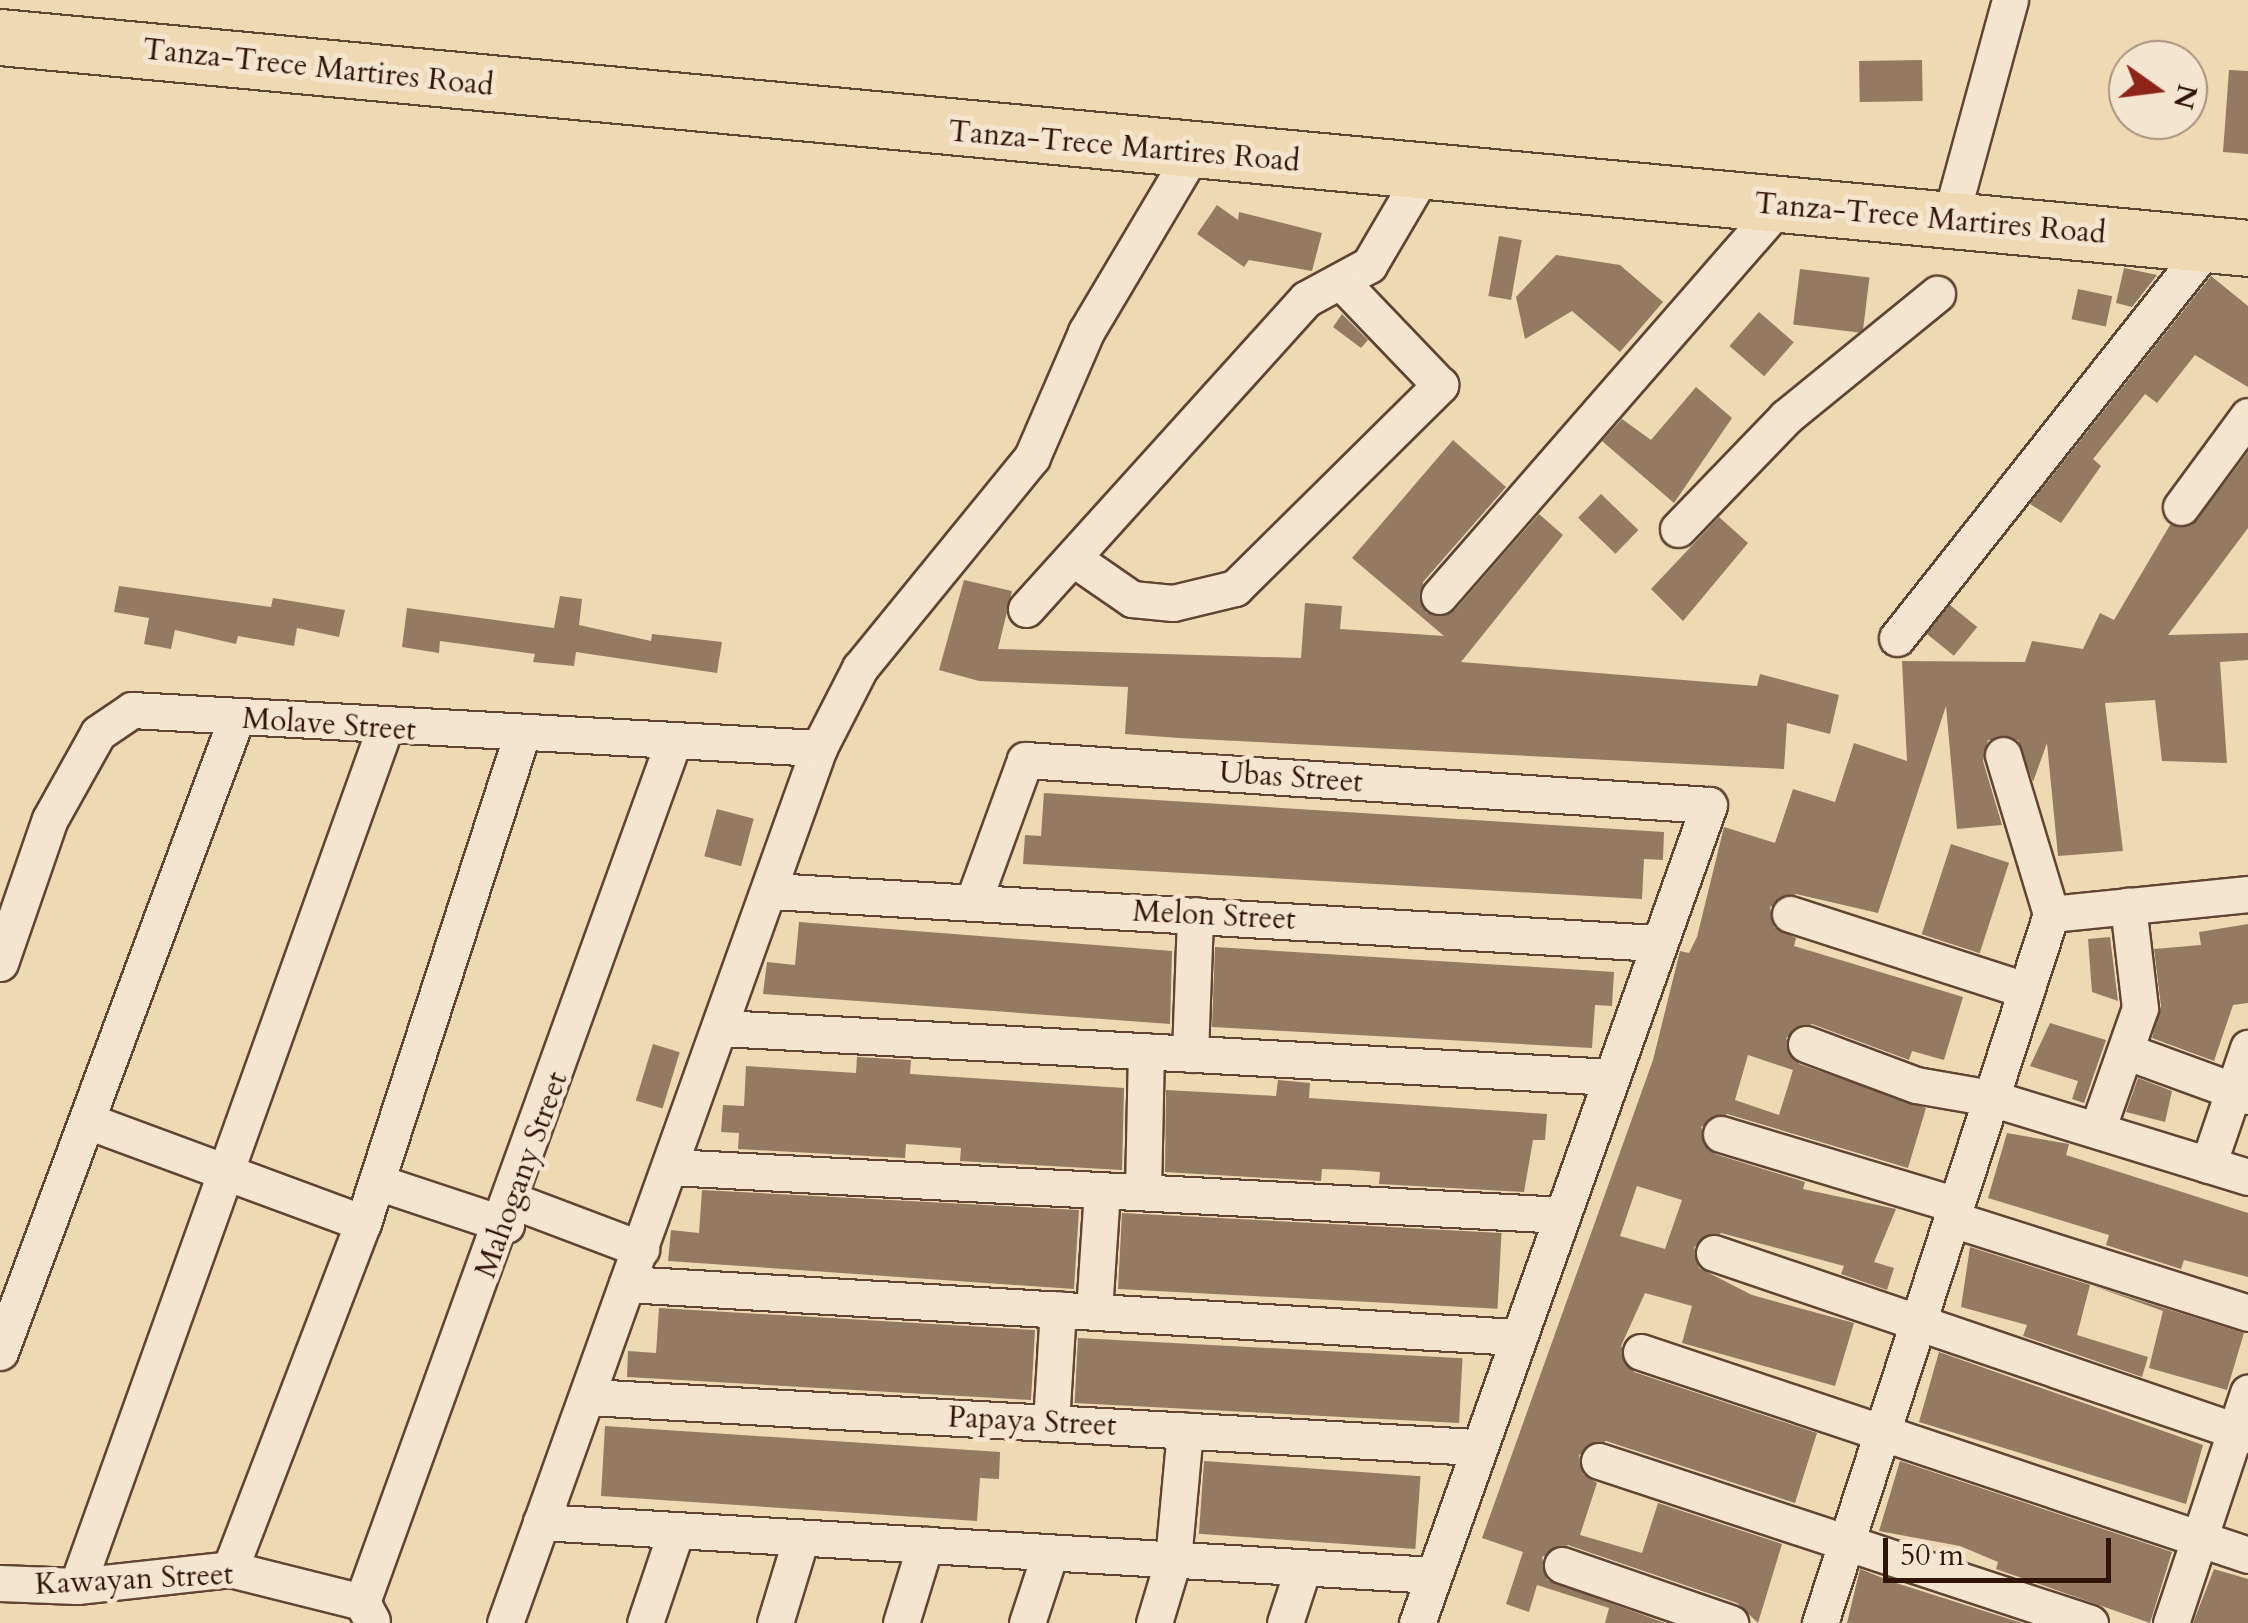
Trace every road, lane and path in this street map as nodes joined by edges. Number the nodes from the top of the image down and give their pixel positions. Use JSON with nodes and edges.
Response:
{"nodes":[{"id":1,"x":2010,"y":0,"type":"edge"},
{"id":2,"x":0,"y":37,"type":"edge"},
{"id":3,"x":1191,"y":155,"type":"junction"},
{"id":4,"x":1423,"y":173,"type":"junction"},
{"id":5,"x":1780,"y":205,"type":"junction"},
{"id":6,"x":1949,"y":223,"type":"junction"},
{"id":7,"x":2228,"y":246,"type":"edge"},
{"id":8,"x":1343,"y":284,"type":"junction"},
{"id":9,"x":1937,"y":294,"type":"dead end"},
{"id":10,"x":2248,"y":416,"type":"edge"},
{"id":11,"x":2181,"y":507,"type":"dead end"},
{"id":12,"x":1678,"y":529,"type":"dead end"},
{"id":13,"x":1076,"y":561,"type":"junction"},
{"id":14,"x":1438,"y":596,"type":"dead end"},
{"id":15,"x":1026,"y":608,"type":"dead end"},
{"id":16,"x":1897,"y":638,"type":"dead end"},
{"id":17,"x":236,"y":719,"type":"junction"},
{"id":18,"x":384,"y":730,"type":"junction"},
{"id":19,"x":522,"y":737,"type":"junction"},
{"id":20,"x":672,"y":744,"type":"junction"},
{"id":21,"x":819,"y":748,"type":"junction"},
{"id":22,"x":2003,"y":755,"type":"dead end"},
{"id":23,"x":770,"y":891,"type":"junction"},
{"id":24,"x":2248,"y":894,"type":"edge"},
{"id":25,"x":973,"y":902,"type":"junction"},
{"id":26,"x":2128,"y":906,"type":"junction"},
{"id":27,"x":1790,"y":914,"type":"dead end"},
{"id":28,"x":2051,"y":914,"type":"junction"},
{"id":29,"x":1195,"y":915,"type":"junction"},
{"id":30,"x":1657,"y":943,"type":"junction"},
{"id":31,"x":0,"y":963,"type":"edge"},
{"id":32,"x":2026,"y":990,"type":"junction"},
{"id":33,"x":722,"y":1028,"type":"junction"},
{"id":34,"x":1806,"y":1044,"type":"dead end"},
{"id":35,"x":2248,"y":1048,"type":"edge"},
{"id":36,"x":1146,"y":1051,"type":"junction"},
{"id":37,"x":2128,"y":1052,"type":"junction"},
{"id":38,"x":1190,"y":1054,"type":"junction"},
{"id":39,"x":1612,"y":1076,"type":"junction"},
{"id":40,"x":2241,"y":1094,"type":"edge"},
{"id":41,"x":1991,"y":1098,"type":"junction"},
{"id":42,"x":92,"y":1123,"type":"junction"},
{"id":43,"x":2097,"y":1130,"type":"junction"},
{"id":44,"x":1720,"y":1134,"type":"dead end"},
{"id":45,"x":2208,"y":1165,"type":"junction"},
{"id":46,"x":672,"y":1167,"type":"junction"},
{"id":47,"x":230,"y":1174,"type":"junction"},
{"id":48,"x":2248,"y":1177,"type":"edge"},
{"id":49,"x":377,"y":1182,"type":"junction"},
{"id":50,"x":1102,"y":1190,"type":"junction"},
{"id":51,"x":1143,"y":1192,"type":"junction"},
{"id":52,"x":1954,"y":1212,"type":"junction"},
{"id":53,"x":510,"y":1213,"type":"junction"},
{"id":54,"x":1562,"y":1214,"type":"junction"},
{"id":55,"x":363,"y":1223,"type":"junction"},
{"id":56,"x":641,"y":1249,"type":"junction"},
{"id":57,"x":1714,"y":1253,"type":"dead end"},
{"id":58,"x":627,"y":1284,"type":"junction"},
{"id":59,"x":1058,"y":1309,"type":"junction"},
{"id":60,"x":1094,"y":1312,"type":"junction"},
{"id":61,"x":2248,"y":1313,"type":"edge"},
{"id":62,"x":1918,"y":1325,"type":"junction"},
{"id":63,"x":1516,"y":1337,"type":"junction"},
{"id":64,"x":0,"y":1352,"type":"edge"},
{"id":65,"x":1641,"y":1352,"type":"dead end"},
{"id":66,"x":2248,"y":1393,"type":"edge"},
{"id":67,"x":588,"y":1396,"type":"junction"},
{"id":68,"x":1051,"y":1423,"type":"junction"},
{"id":69,"x":1186,"y":1431,"type":"junction"},
{"id":70,"x":1882,"y":1432,"type":"junction"},
{"id":71,"x":2242,"y":1433,"type":"edge"},
{"id":72,"x":1476,"y":1447,"type":"junction"},
{"id":73,"x":1599,"y":1461,"type":"dead end"},
{"id":74,"x":541,"y":1522,"type":"junction"},
{"id":75,"x":676,"y":1530,"type":"junction"},
{"id":76,"x":800,"y":1538,"type":"junction"},
{"id":77,"x":2201,"y":1540,"type":"junction"},
{"id":78,"x":1845,"y":1544,"type":"junction"},
{"id":79,"x":925,"y":1546,"type":"junction"},
{"id":80,"x":1050,"y":1553,"type":"junction"},
{"id":81,"x":2248,"y":1555,"type":"edge"},
{"id":82,"x":1172,"y":1560,"type":"junction"},
{"id":83,"x":1562,"y":1565,"type":"dead end"},
{"id":84,"x":1303,"y":1568,"type":"junction"},
{"id":85,"x":230,"y":1569,"type":"junction"},
{"id":86,"x":1432,"y":1576,"type":"junction"},
{"id":87,"x":0,"y":1583,"type":"edge"},
{"id":88,"x":77,"y":1586,"type":"junction"},
{"id":89,"x":368,"y":1613,"type":"edge"},
{"id":90,"x":505,"y":1623,"type":"edge"},
{"id":91,"x":645,"y":1623,"type":"edge"},
{"id":92,"x":775,"y":1623,"type":"edge"},
{"id":93,"x":901,"y":1623,"type":"edge"},
{"id":94,"x":1027,"y":1623,"type":"edge"},
{"id":95,"x":1154,"y":1623,"type":"edge"},
{"id":96,"x":1285,"y":1623,"type":"edge"},
{"id":97,"x":1417,"y":1623,"type":"edge"},
{"id":98,"x":1730,"y":1623,"type":"edge"},
{"id":99,"x":1820,"y":1623,"type":"edge"},
{"id":100,"x":2090,"y":1623,"type":"edge"},
{"id":101,"x":2171,"y":1623,"type":"edge"}],
"edges":[{"from":1,"to":6,"type":"street"},
{"from":2,"to":3,"type":"main road","name":"Tanza-Trece Martires Road"},
{"from":3,"to":4,"type":"main road","name":"Tanza-Trece Martires Road"},
{"from":3,"to":21,"type":"street"},
{"from":4,"to":5,"type":"main road","name":"Tanza-Trece Martires Road"},
{"from":4,"to":8,"type":"street"},
{"from":5,"to":6,"type":"main road","name":"Tanza-Trece Martires Road"},
{"from":5,"to":14,"type":"street"},
{"from":6,"to":7,"type":"main road","name":"Tanza-Trece Martires Road"},
{"from":7,"to":16,"type":"street"},
{"from":8,"to":13,"type":"street"},
{"from":8,"to":13,"type":"street"},
{"from":9,"to":12,"type":"street"},
{"from":10,"to":11,"type":"street"},
{"from":13,"to":15,"type":"street"},
{"from":17,"to":18,"type":"street","name":"Molave Street"},
{"from":17,"to":31,"type":"street","name":"Molave Street"},
{"from":17,"to":42,"type":"street"},
{"from":18,"to":19,"type":"street","name":"Molave Street"},
{"from":18,"to":47,"type":"street"},
{"from":19,"to":20,"type":"street","name":"Molave Street"},
{"from":19,"to":49,"type":"street"},
{"from":20,"to":21,"type":"street","name":"Molave Street"},
{"from":20,"to":53,"type":"street","name":"Mahogany Street"},
{"from":21,"to":23,"type":"street"},
{"from":22,"to":28,"type":"street"},
{"from":23,"to":25,"type":"street","name":"Melon Street"},
{"from":23,"to":33,"type":"street"},
{"from":24,"to":26,"type":"street"},
{"from":25,"to":29,"type":"street","name":"Melon Street"},
{"from":25,"to":30,"type":"street","name":"Ubas Street"},
{"from":26,"to":28,"type":"street"},
{"from":26,"to":37,"type":"street"},
{"from":27,"to":32,"type":"street"},
{"from":28,"to":32,"type":"street"},
{"from":29,"to":30,"type":"street","name":"Melon Street"},
{"from":29,"to":38,"type":"street"},
{"from":30,"to":39,"type":"street"},
{"from":32,"to":41,"type":"street"},
{"from":33,"to":36,"type":"street"},
{"from":33,"to":46,"type":"street"},
{"from":34,"to":41,"type":"street"},
{"from":35,"to":40,"type":"street"},
{"from":36,"to":38,"type":"street"},
{"from":36,"to":51,"type":"street"},
{"from":37,"to":40,"type":"street"},
{"from":37,"to":43,"type":"street"},
{"from":38,"to":39,"type":"street"},
{"from":39,"to":54,"type":"street"},
{"from":40,"to":45,"type":"street"},
{"from":41,"to":43,"type":"street"},
{"from":41,"to":52,"type":"street"},
{"from":42,"to":47,"type":"street"},
{"from":42,"to":64,"type":"street"},
{"from":43,"to":45,"type":"street"},
{"from":44,"to":52,"type":"street"},
{"from":45,"to":48,"type":"street"},
{"from":46,"to":50,"type":"street"},
{"from":46,"to":56,"type":"street"},
{"from":47,"to":55,"type":"street"},
{"from":47,"to":88,"type":"street"},
{"from":49,"to":53,"type":"street"},
{"from":49,"to":55,"type":"street"},
{"from":50,"to":51,"type":"street"},
{"from":50,"to":60,"type":"street"},
{"from":51,"to":54,"type":"street"},
{"from":52,"to":61,"type":"street"},
{"from":52,"to":62,"type":"street"},
{"from":53,"to":56,"type":"street"},
{"from":53,"to":89,"type":"street","name":"Mahogany Street"},
{"from":54,"to":63,"type":"street"},
{"from":55,"to":85,"type":"street"},
{"from":56,"to":58,"type":"street"},
{"from":57,"to":62,"type":"street"},
{"from":58,"to":59,"type":"street"},
{"from":58,"to":67,"type":"street"},
{"from":59,"to":60,"type":"street"},
{"from":59,"to":68,"type":"street"},
{"from":60,"to":63,"type":"street"},
{"from":62,"to":70,"type":"street"},
{"from":62,"to":71,"type":"street"},
{"from":63,"to":72,"type":"street"},
{"from":65,"to":70,"type":"street"},
{"from":66,"to":71,"type":"street"},
{"from":67,"to":68,"type":"street","name":"Papaya Street"},
{"from":67,"to":74,"type":"street"},
{"from":68,"to":69,"type":"street","name":"Papaya Street"},
{"from":69,"to":72,"type":"street","name":"Papaya Street"},
{"from":69,"to":82,"type":"street"},
{"from":70,"to":77,"type":"street"},
{"from":70,"to":78,"type":"street"},
{"from":71,"to":77,"type":"street"},
{"from":72,"to":86,"type":"street"},
{"from":73,"to":78,"type":"street"},
{"from":74,"to":75,"type":"street"},
{"from":74,"to":90,"type":"street"},
{"from":75,"to":76,"type":"street"},
{"from":75,"to":91,"type":"street"},
{"from":76,"to":79,"type":"street"},
{"from":76,"to":92,"type":"street"},
{"from":77,"to":81,"type":"street"},
{"from":77,"to":101,"type":"street"},
{"from":78,"to":99,"type":"street"},
{"from":78,"to":100,"type":"street"},
{"from":79,"to":80,"type":"street"},
{"from":79,"to":93,"type":"street"},
{"from":80,"to":82,"type":"street"},
{"from":80,"to":94,"type":"street"},
{"from":82,"to":84,"type":"street"},
{"from":82,"to":95,"type":"street"},
{"from":83,"to":98,"type":"street"},
{"from":84,"to":86,"type":"street"},
{"from":84,"to":96,"type":"street"},
{"from":85,"to":88,"type":"street","name":"Kawayan Street"},
{"from":85,"to":89,"type":"street","name":"Kawayan Street"},
{"from":86,"to":97,"type":"street"},
{"from":87,"to":88,"type":"street","name":"Kawayan Street"}]}
